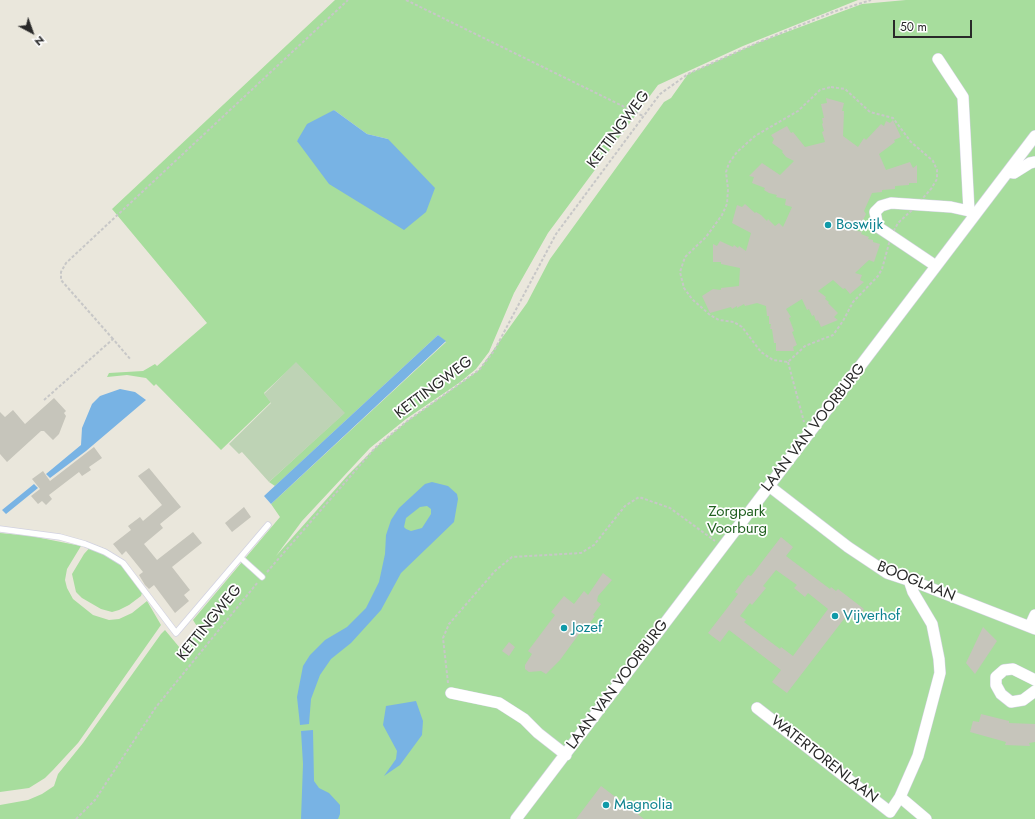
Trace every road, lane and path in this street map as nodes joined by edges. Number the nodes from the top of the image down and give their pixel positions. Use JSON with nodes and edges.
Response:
{"nodes":[{"id":1,"x":348,"y":0,"type":"edge"},
{"id":2,"x":406,"y":0,"type":"edge"},
{"id":3,"x":871,"y":0,"type":"edge"},
{"id":4,"x":938,"y":59,"type":"dead end"},
{"id":5,"x":643,"y":116,"type":"junction"},
{"id":6,"x":1035,"y":136,"type":"edge"},
{"id":7,"x":1035,"y":162,"type":"edge"},
{"id":8,"x":1008,"y":172,"type":"junction"},
{"id":9,"x":918,"y":204,"type":"junction"},
{"id":10,"x":972,"y":213,"type":"junction"},
{"id":11,"x":892,"y":236,"type":"junction"},
{"id":12,"x":936,"y":266,"type":"junction"},
{"id":13,"x":113,"y":340,"type":"junction"},
{"id":14,"x":131,"y":360,"type":"dead end"},
{"id":15,"x":788,"y":362,"type":"junction"},
{"id":16,"x":44,"y":400,"type":"dead end"},
{"id":17,"x":800,"y":427,"type":"dead end"},
{"id":18,"x":769,"y":486,"type":"junction"},
{"id":19,"x":268,"y":525,"type":"dead end"},
{"id":20,"x":0,"y":529,"type":"edge"},
{"id":21,"x":719,"y":535,"type":"dead end"},
{"id":22,"x":718,"y":544,"type":"junction"},
{"id":23,"x":241,"y":558,"type":"junction"},
{"id":24,"x":262,"y":578,"type":"junction"},
{"id":25,"x":909,"y":580,"type":"junction"},
{"id":26,"x":1035,"y":615,"type":"edge"},
{"id":27,"x":1032,"y":628,"type":"edge"},
{"id":28,"x":1035,"y":680,"type":"edge"},
{"id":29,"x":1035,"y":691,"type":"edge"},
{"id":30,"x":451,"y":693,"type":"joint"},
{"id":31,"x":757,"y":708,"type":"dead end"},
{"id":32,"x":566,"y":754,"type":"junction"},
{"id":33,"x":900,"y":797,"type":"junction"},
{"id":34,"x":887,"y":815,"type":"edge"},
{"id":35,"x":76,"y":819,"type":"edge"},
{"id":36,"x":516,"y":819,"type":"edge"},
{"id":37,"x":926,"y":819,"type":"edge"}],
"edges":[{"from":1,"to":13,"type":"path"},
{"from":2,"to":5,"type":"path"},
{"from":3,"to":5,"type":"path","name":"KETTINGWEG"},
{"from":4,"to":10,"type":"street"},
{"from":5,"to":24,"type":"path","name":"KETTINGWEG"},
{"from":6,"to":8,"type":"street","name":"LAAN VAN VOORBURG"},
{"from":7,"to":8,"type":"street"},
{"from":8,"to":10,"type":"street","name":"LAAN VAN VOORBURG"},
{"from":9,"to":10,"type":"street"},
{"from":9,"to":11,"type":"path"},
{"from":9,"to":11,"type":"street"},
{"from":9,"to":15,"type":"path"},
{"from":10,"to":12,"type":"street","name":"LAAN VAN VOORBURG"},
{"from":11,"to":12,"type":"street"},
{"from":11,"to":15,"type":"path"},
{"from":12,"to":18,"type":"street","name":"LAAN VAN VOORBURG"},
{"from":13,"to":14,"type":"path"},
{"from":13,"to":16,"type":"path"},
{"from":15,"to":17,"type":"path"},
{"from":18,"to":22,"type":"street","name":"LAAN VAN VOORBURG"},
{"from":18,"to":25,"type":"street","name":"BOOGLAAN"},
{"from":19,"to":23,"type":"lane"},
{"from":20,"to":23,"type":"lane"},
{"from":21,"to":22,"type":"path"},
{"from":22,"to":30,"type":"path"},
{"from":22,"to":32,"type":"street","name":"LAAN VAN VOORBURG"},
{"from":23,"to":24,"type":"lane"},
{"from":24,"to":35,"type":"path","name":"KETTINGWEG"},
{"from":25,"to":27,"type":"street","name":"BOOGLAAN"},
{"from":25,"to":33,"type":"street","name":"WATERTORENLAAN"},
{"from":26,"to":27,"type":"street"},
{"from":28,"to":29,"type":"street"},
{"from":30,"to":32,"type":"street","name":"LAAN VAN VOORBURG"},
{"from":31,"to":34,"type":"street","name":"WATERTORENLAAN"},
{"from":32,"to":36,"type":"street","name":"LAAN VAN VOORBURG"},
{"from":33,"to":34,"type":"street","name":"WATERTORENLAAN"},
{"from":33,"to":37,"type":"street"}]}
